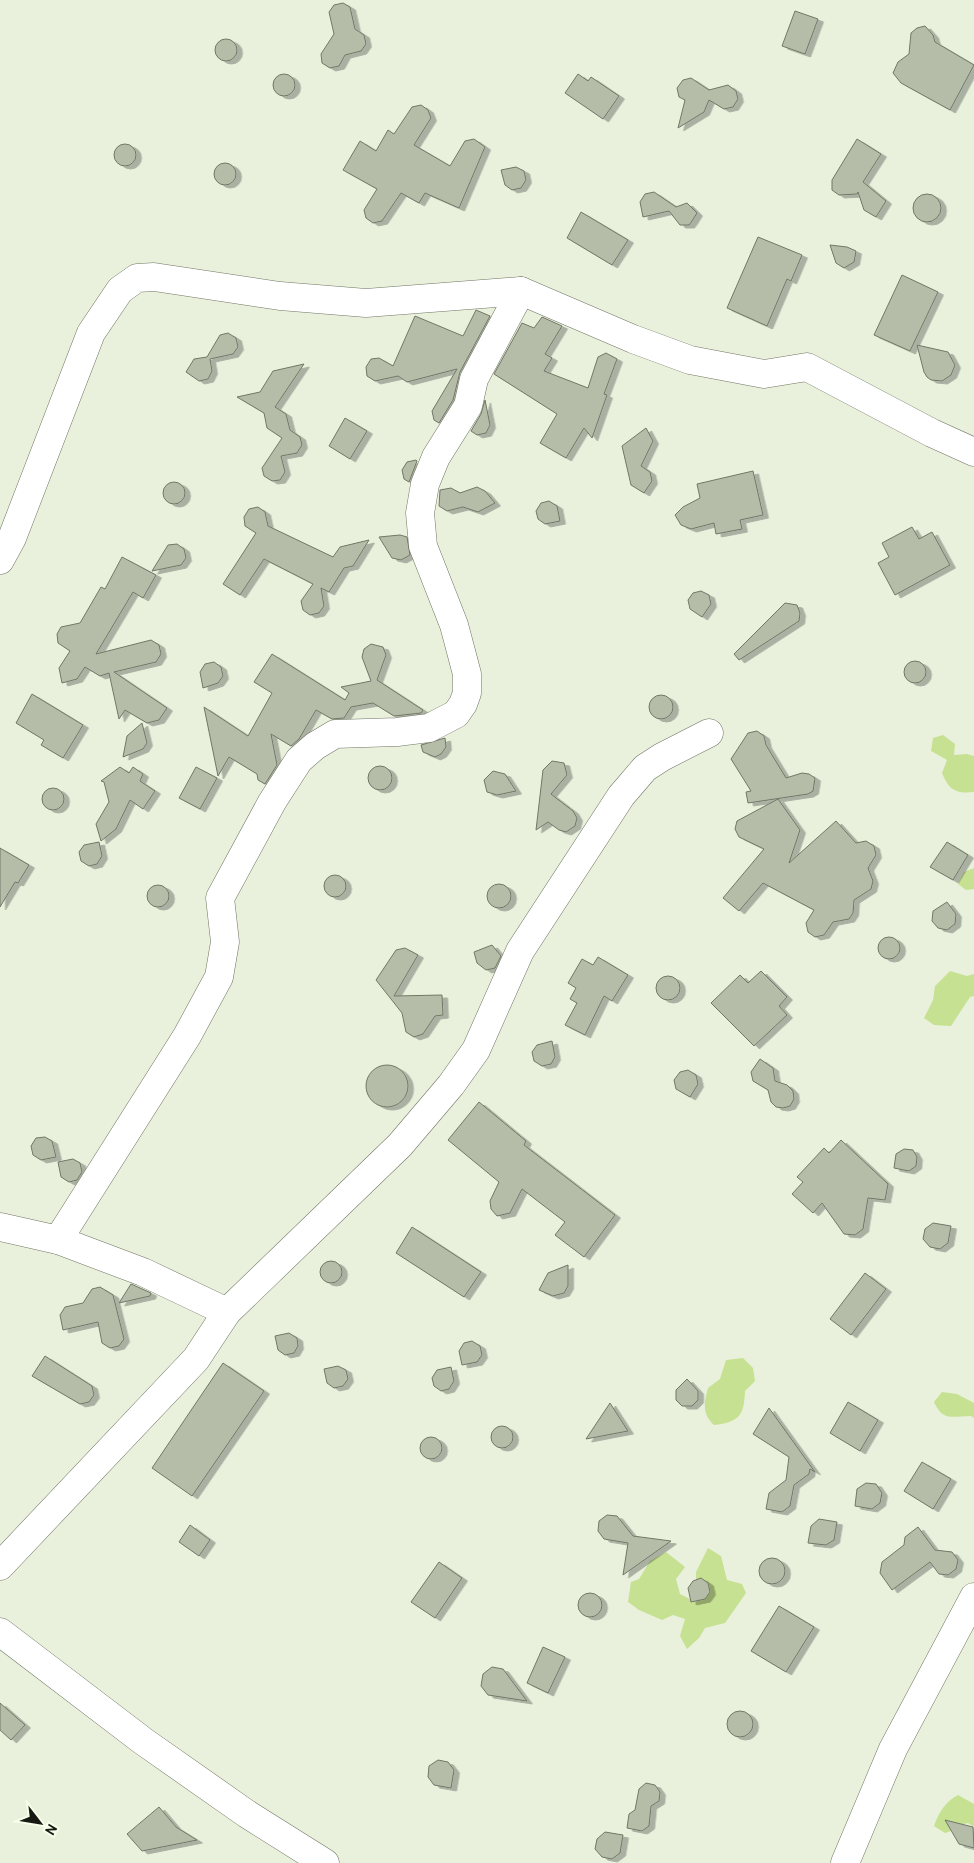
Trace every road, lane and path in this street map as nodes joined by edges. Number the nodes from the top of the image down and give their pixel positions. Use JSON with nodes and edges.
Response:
{"nodes":[{"id":1,"x":522,"y":291,"type":"junction"},
{"id":2,"x":974,"y":452,"type":"edge"},
{"id":3,"x":0,"y":560,"type":"edge"},
{"id":4,"x":709,"y":733,"type":"dead end"},
{"id":5,"x":0,"y":1227,"type":"edge"},
{"id":6,"x":58,"y":1240,"type":"junction"},
{"id":7,"x":227,"y":1312,"type":"junction"},
{"id":8,"x":0,"y":1566,"type":"edge"},
{"id":9,"x":974,"y":1597,"type":"edge"},
{"id":10,"x":0,"y":1632,"type":"edge"},
{"id":11,"x":325,"y":1863,"type":"edge"},
{"id":12,"x":845,"y":1863,"type":"edge"}],
"edges":[{"from":1,"to":2,"type":"street"},
{"from":1,"to":3,"type":"street"},
{"from":1,"to":6,"type":"street"},
{"from":4,"to":7,"type":"street"},
{"from":5,"to":6,"type":"street"},
{"from":6,"to":7,"type":"street"},
{"from":7,"to":8,"type":"street"},
{"from":9,"to":12,"type":"street"},
{"from":10,"to":11,"type":"street"}]}
